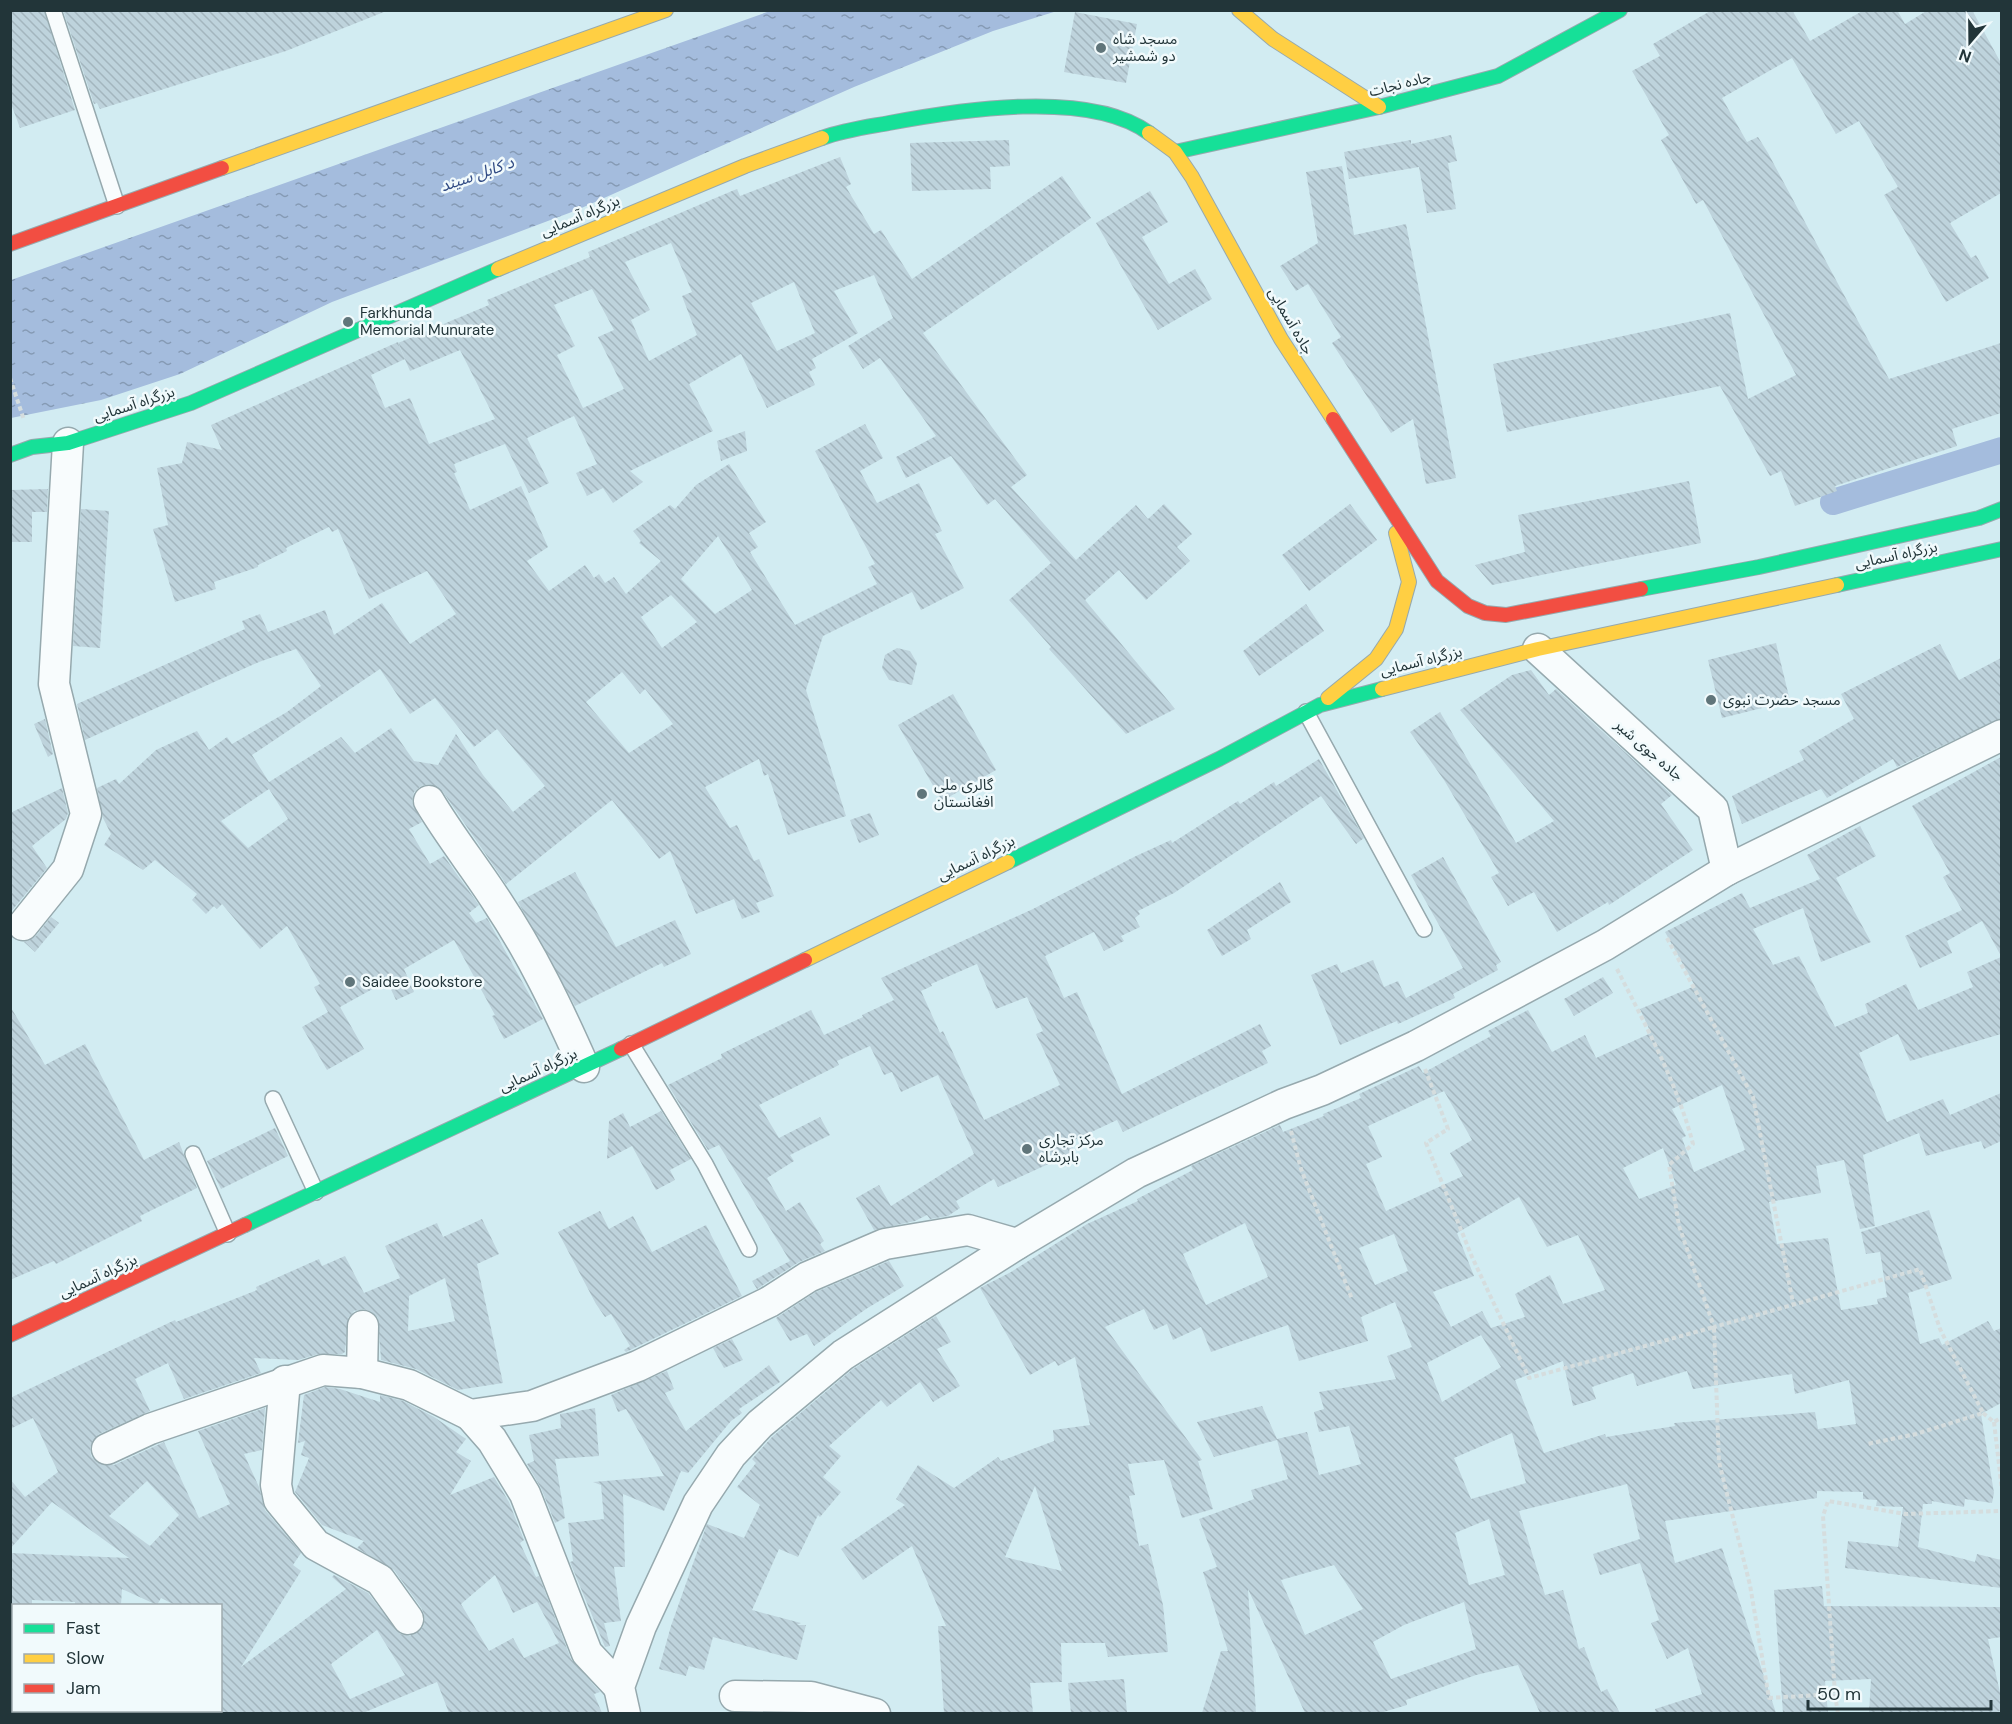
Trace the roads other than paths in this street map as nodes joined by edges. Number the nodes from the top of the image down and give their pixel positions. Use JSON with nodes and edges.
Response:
{"nodes":[{"id":1,"x":53,"y":10,"type":"edge"},
{"id":2,"x":666,"y":10,"type":"edge"},
{"id":3,"x":1239,"y":10,"type":"edge"},
{"id":4,"x":1620,"y":10,"type":"edge"},
{"id":5,"x":1379,"y":107,"type":"junction"},
{"id":6,"x":1175,"y":152,"type":"junction"},
{"id":7,"x":117,"y":206,"type":"junction"},
{"id":8,"x":10,"y":244,"type":"edge"},
{"id":9,"x":68,"y":443,"type":"junction"},
{"id":10,"x":10,"y":455,"type":"edge"},
{"id":11,"x":1387,"y":502,"type":"junction"},
{"id":12,"x":2001,"y":509,"type":"edge"},
{"id":13,"x":2001,"y":549,"type":"edge"},
{"id":14,"x":1538,"y":649,"type":"junction"},
{"id":15,"x":1313,"y":708,"type":"junction"},
{"id":16,"x":2001,"y":735,"type":"edge"},
{"id":17,"x":429,"y":801,"type":"dead end"},
{"id":18,"x":1727,"y":870,"type":"junction"},
{"id":19,"x":23,"y":926,"type":"dead end"},
{"id":20,"x":1424,"y":929,"type":"dead end"},
{"id":21,"x":631,"y":1044,"type":"junction"},
{"id":22,"x":584,"y":1067,"type":"junction"},
{"id":23,"x":273,"y":1099,"type":"dead end"},
{"id":24,"x":193,"y":1154,"type":"dead end"},
{"id":25,"x":316,"y":1192,"type":"junction"},
{"id":26,"x":228,"y":1234,"type":"junction"},
{"id":27,"x":1017,"y":1244,"type":"junction"},
{"id":28,"x":749,"y":1249,"type":"dead end"},
{"id":29,"x":363,"y":1326,"type":"dead end"},
{"id":30,"x":10,"y":1335,"type":"edge"},
{"id":31,"x":362,"y":1373,"type":"junction"},
{"id":32,"x":285,"y":1381,"type":"junction"},
{"id":33,"x":470,"y":1415,"type":"junction"},
{"id":34,"x":107,"y":1449,"type":"dead end"},
{"id":35,"x":408,"y":1619,"type":"dead end"},
{"id":36,"x":735,"y":1696,"type":"dead end"},
{"id":37,"x":622,"y":1700,"type":"edge"},
{"id":38,"x":875,"y":1713,"type":"edge"}],
"edges":[{"from":1,"to":7,"type":"lane"},
{"from":2,"to":7,"type":"main road"},
{"from":3,"to":5,"type":"main road"},
{"from":4,"to":5,"type":"main road","name":"جاده نجات"},
{"from":5,"to":6,"type":"main road","name":"جاده نجات"},
{"from":6,"to":9,"type":"main road","name":"بزرگراه آسمایی"},
{"from":6,"to":11,"type":"main road","name":"جاده آسمایی"},
{"from":7,"to":8,"type":"main road"},
{"from":9,"to":10,"type":"main road","name":"بزرگراه آسمایی"},
{"from":9,"to":19,"type":"street"},
{"from":11,"to":12,"type":"main road","name":"بزرگراه آسمایی"},
{"from":11,"to":15,"type":"main road"},
{"from":13,"to":14,"type":"main road","name":"بزرگراه آسمایی"},
{"from":14,"to":15,"type":"main road","name":"بزرگراه آسمایی"},
{"from":14,"to":18,"type":"street","name":"جاده جوی شیر"},
{"from":15,"to":20,"type":"lane"},
{"from":15,"to":21,"type":"main road","name":"بزرگراه آسمایی"},
{"from":16,"to":18,"type":"street"},
{"from":17,"to":22,"type":"street"},
{"from":18,"to":27,"type":"street"},
{"from":21,"to":22,"type":"main road","name":"بزرگراه آسمایی"},
{"from":21,"to":28,"type":"lane"},
{"from":22,"to":25,"type":"main road","name":"بزرگراه آسمایی"},
{"from":23,"to":25,"type":"lane"},
{"from":24,"to":26,"type":"lane"},
{"from":25,"to":26,"type":"main road","name":"بزرگراه آسمایی"},
{"from":26,"to":30,"type":"main road","name":"بزرگراه آسمایی"},
{"from":27,"to":33,"type":"street"},
{"from":27,"to":37,"type":"street"},
{"from":29,"to":31,"type":"street"},
{"from":31,"to":32,"type":"street"},
{"from":31,"to":33,"type":"street"},
{"from":32,"to":34,"type":"street"},
{"from":32,"to":35,"type":"street"},
{"from":33,"to":37,"type":"street"},
{"from":36,"to":38,"type":"street"}]}
